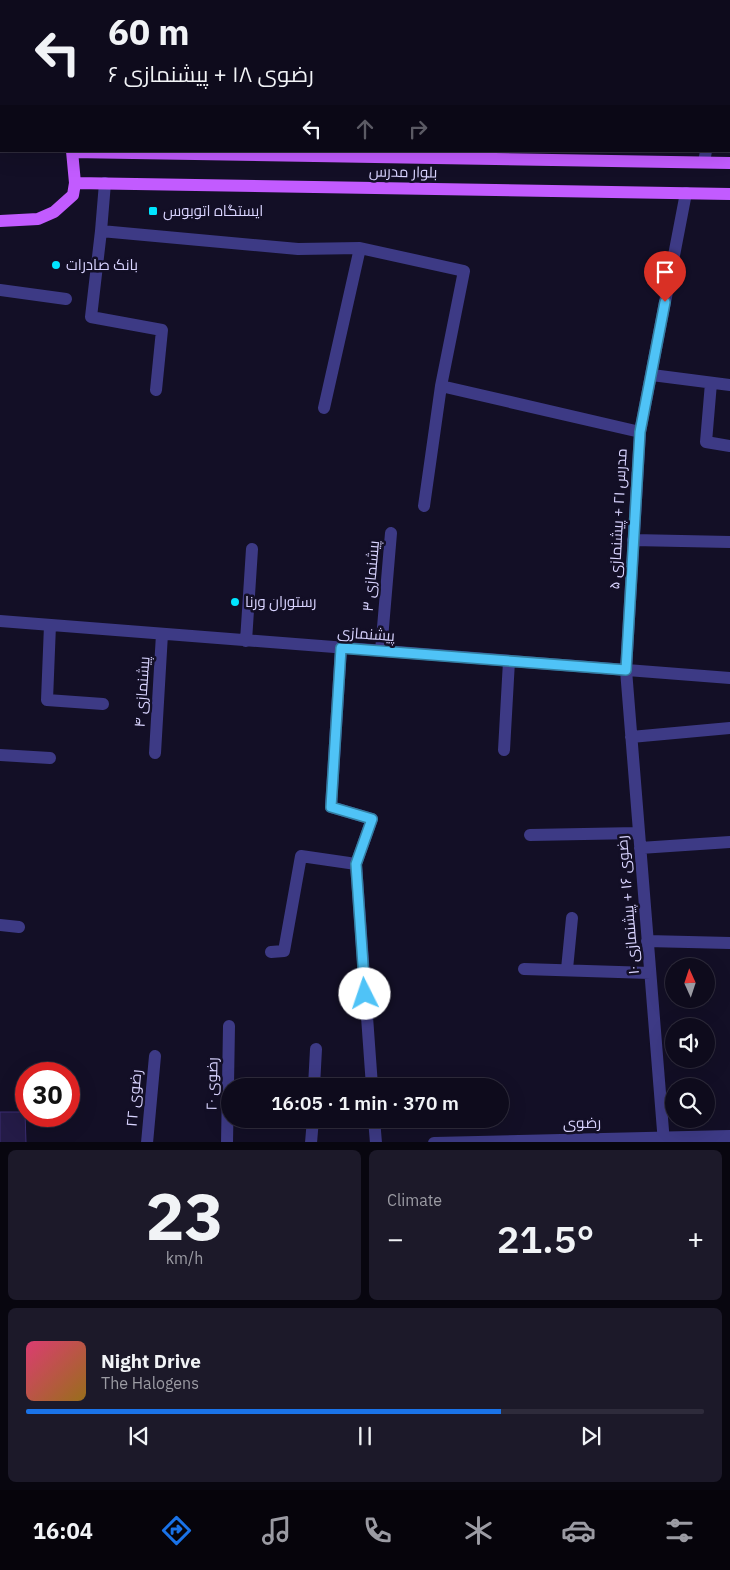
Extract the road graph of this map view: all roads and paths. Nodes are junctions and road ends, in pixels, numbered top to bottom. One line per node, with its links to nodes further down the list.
1 (72, 152): 2 (main road, بلوار مدرس); 6 (main road)
2 (142, 152): 3 (main road, بلوار مدرس)
3 (453, 155): 4 (main road, بلوار مدرس)
4 (705, 157): 5 (main road, بلوار مدرس)
5 (730, 163)
6 (75, 183): 7 (main road, بلوار مدرس); 10 (main road)
7 (105, 183): 8 (main road, بلوار مدرس); 11 (street)
8 (686, 193): 9 (main road, بلوار مدرس); 15 (street, مدرس ۲۱ + پیشنمازی ۵)
9 (730, 194)
10 (0, 221)
11 (101, 231): 12 (street); 19 (street)
12 (360, 248): 18 (street); 20 (street)
13 (0, 290): 14 (street)
14 (66, 300)
15 (652, 375): 16 (street); 21 (street, مدرس ۲۱ + پیشنمازی ۵)
16 (711, 382): 17 (street); 22 (street)
17 (730, 385)
18 (441, 386): 21 (street); 23 (street)
19 (156, 390)
20 (324, 408)
21 (640, 432): 25 (street, مدرس ۲۱ + پیشنمازی ۵)
22 (730, 446)
23 (424, 506)
24 (391, 533): 33 (street, پیشنمازی ۳)
25 (634, 540): 26 (street); 35 (street, مدرس ۲۱ + پیشنمازی ۵)
26 (730, 542)
27 (252, 549): 31 (street)
28 (0, 621): 29 (street, پیشنمازی)
29 (50, 625): 30 (street, پیشنمازی); 37 (street)
30 (162, 634): 31 (street, پیشنمازی); 41 (street, پیشنمازی ۴)
31 (246, 640): 32 (street, پیشنمازی)
32 (341, 648): 33 (street, پیشنمازی); 48 (street)
33 (381, 651): 34 (street, پیشنمازی)
34 (509, 661): 35 (street, پیشنمازی); 40 (street)
35 (626, 670): 36 (street, پیشنمازی); 39 (street, رضوی ۱۶ + پیشنمازی ۱۰)
36 (730, 678)
37 (103, 704)
38 (730, 728): 39 (street)
39 (631, 737): 44 (street, رضوی ۱۶ + پیشنمازی ۱۰)
40 (504, 750)
41 (154, 753)
42 (0, 755): 43 (street)
43 (50, 758)
44 (638, 833): 45 (street); 47 (street, رضوی ۱۶ + پیشنمازی ۱۰)
45 (530, 835)
46 (730, 842): 47 (street)
47 (640, 848): 52 (street, رضوی ۱۶ + پیشنمازی ۱۰)
48 (356, 864): 54 (street); 62 (street)
49 (572, 918): 56 (street)
50 (0, 925): 51 (street)
51 (19, 927)
52 (647, 940): 53 (street); 57 (street, رضوی ۱۶ + پیشنمازی ۱۰)
53 (730, 943)
54 (271, 952)
55 (524, 969): 56 (street)
56 (567, 969): 57 (street)
57 (650, 973): 66 (street, رضوی ۱۶ + پیشنمازی ۱۰)
58 (229, 1026): 69 (street, رضوی ۲۰)
59 (316, 1049): 61 (street)
60 (154, 1056): 68 (street, رضوی ۲۲)
61 (314, 1078)
62 (371, 1078)
63 (312, 1128): 70 (street)
64 (375, 1128): 71 (street)
65 (730, 1136): 66 (street, رضوی)
66 (664, 1140): 67 (street, رضوی)
67 (557, 1141): 73 (street, رضوی)
68 (147, 1142)
69 (227, 1142)
70 (311, 1142)
71 (376, 1142)
72 (434, 1142): 73 (street, رضوی)
73 (468, 1142)

